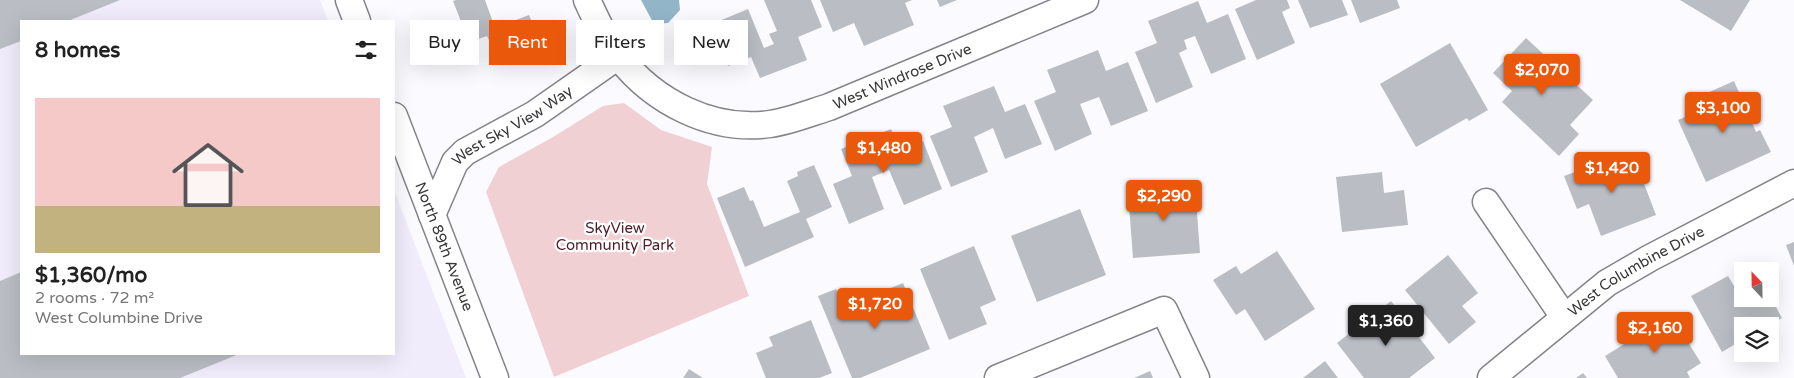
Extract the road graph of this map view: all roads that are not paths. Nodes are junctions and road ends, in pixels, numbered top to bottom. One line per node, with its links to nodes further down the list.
1 (349, 0): 4 (street)
2 (587, 0): 5 (street, West Windrose Drive)
3 (1085, 0): 7 (street, West Windrose Drive)
4 (357, 20)
5 (596, 20)
6 (605, 65): 11 (street, West Sky View Way)
7 (626, 65)
8 (395, 119): 11 (street, North 89th Avenue)
9 (1794, 183): 12 (street, West Columbine Drive)
10 (1486, 202): 12 (street)
11 (432, 215): 13 (street, North 89th Avenue)
12 (1564, 317): 16 (street, West Columbine Drive)
13 (495, 378)
14 (998, 378): 15 (street)
15 (1196, 378)
16 (1491, 378)

